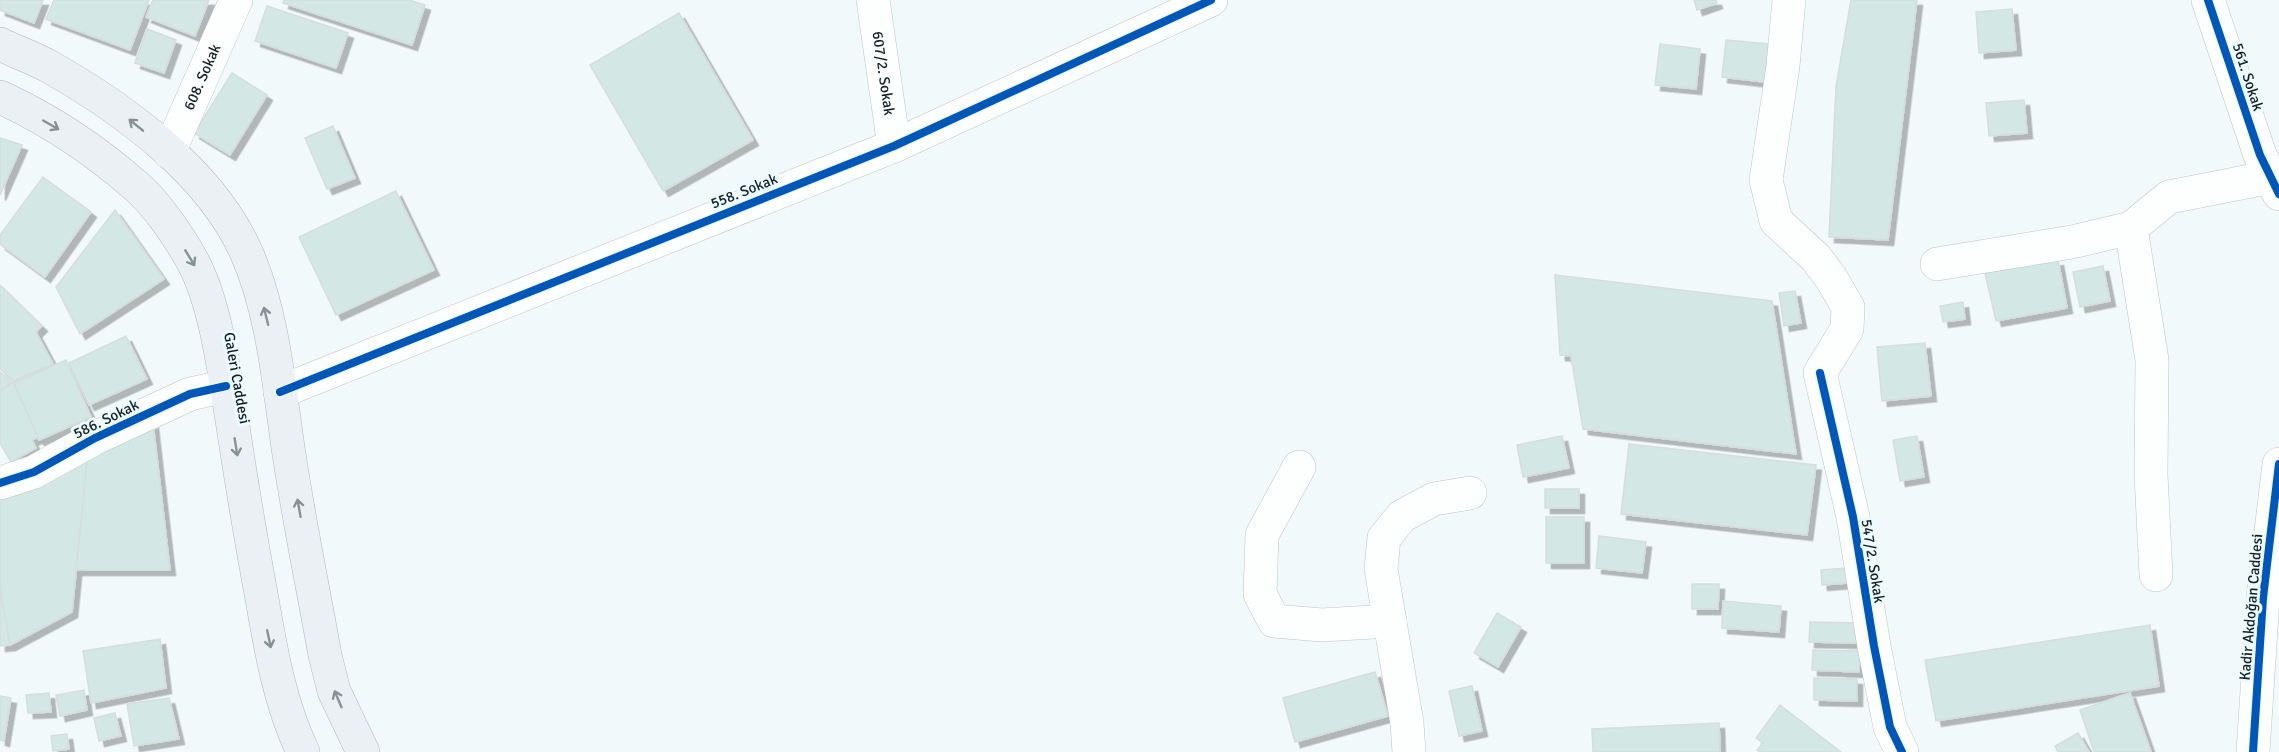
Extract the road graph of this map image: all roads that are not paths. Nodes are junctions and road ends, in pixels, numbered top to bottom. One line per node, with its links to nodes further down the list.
1 (236, 0): 9 (street, 608. Sokak)
2 (873, 0): 8 (street, 607/2. Sokak)
3 (1211, 0): 8 (street, 558. Sokak)
4 (1789, 0): 24 (street, 547/2. Sokak)
5 (2208, 0): 10 (street, 561. Sokak)
6 (0, 44): 9 (main road, one-way to 6)
7 (0, 97): 13 (main road, Galeri Caddesi, one-way to 13)
8 (894, 146): 14 (street, 558. Sokak)
9 (169, 152): 14 (main road, one-way to 9)
10 (2275, 185): 11 (street)
11 (2131, 228): 12 (street); 19 (street)
12 (1938, 264)
13 (226, 386): 17 (street, 586. Sokak); 21 (main road, Galeri Caddesi, one-way to 21)
14 (280, 392): 22 (main road, one-way to 14)
15 (2279, 464): 25 (street, Kadir Akdoğan Caddesi)
16 (1299, 467): 20 (street)
17 (0, 483)
18 (1470, 493): 20 (street)
19 (2156, 575)
20 (1390, 621): 23 (street)
21 (303, 752)
22 (363, 752)
23 (1408, 752)
24 (1902, 752)
25 (2253, 752)

